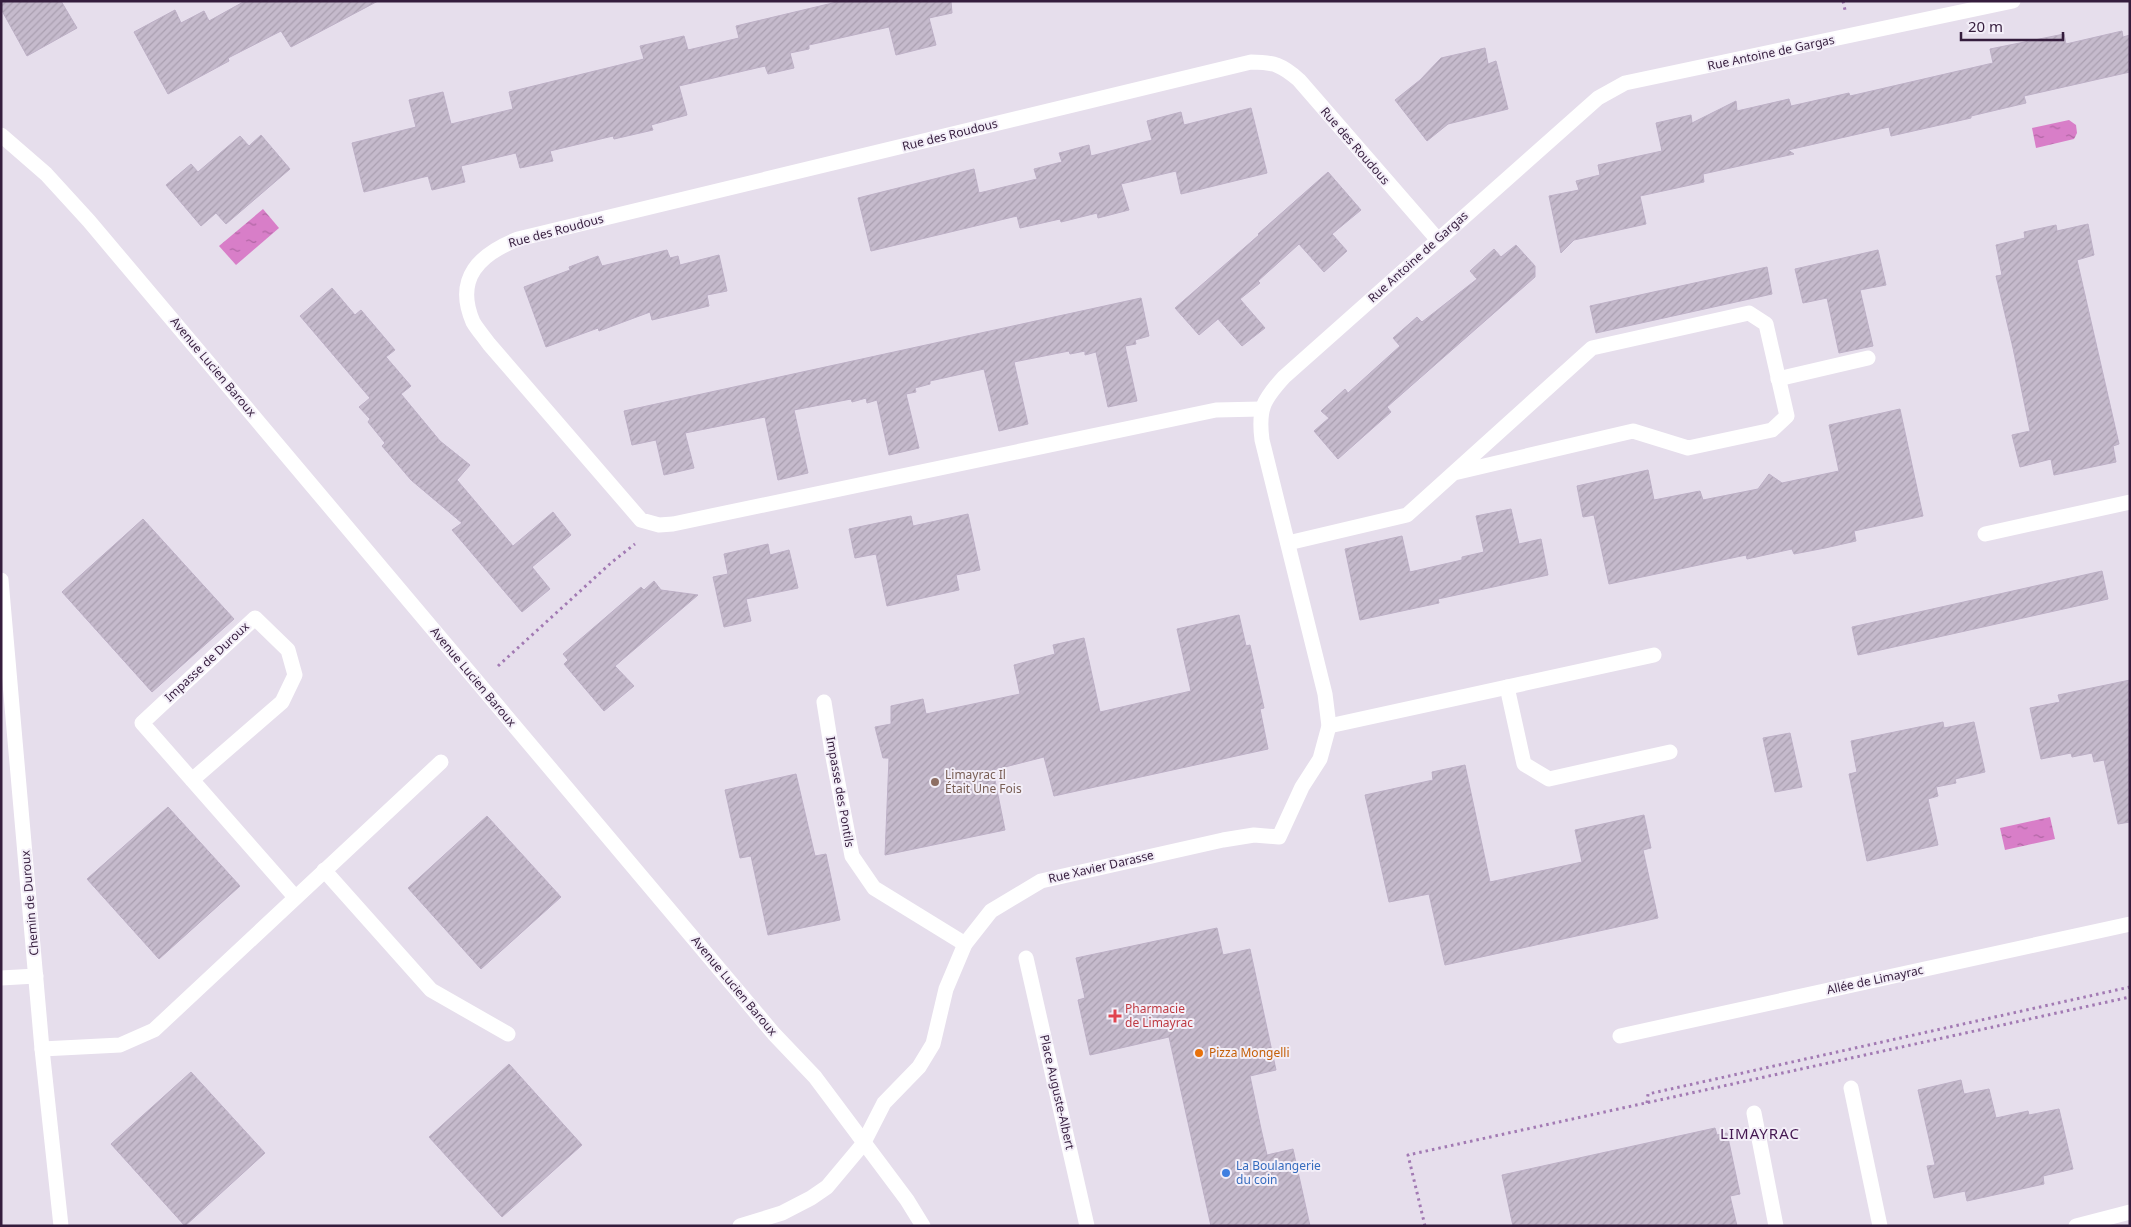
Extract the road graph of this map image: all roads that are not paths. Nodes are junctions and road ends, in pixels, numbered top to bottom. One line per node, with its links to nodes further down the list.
1 (2013, 1): 3 (street, Rue Antoine de Gargas)
2 (4, 142): 31 (street, Avenue Lucien Baroux)
3 (1438, 240): 6 (street, Rue Antoine de Gargas); 6 (street, Rue des Roudous)
4 (1868, 358): 5 (street)
5 (1778, 379): 7 (street); 7 (street)
6 (1261, 409): 10 (street)
7 (1454, 473): 10 (street)
8 (2130, 502): 9 (street)
9 (1985, 534)
10 (1288, 543): 15 (street)
11 (1, 580): 24 (street, Chemin de Duroux)
12 (1654, 655): 13 (street)
13 (1507, 687): 15 (street); 16 (street)
14 (824, 702): 22 (street, Impasse des Pontils)
15 (1329, 726): 22 (street, Rue Xavier Darasse)
16 (1670, 752)
17 (441, 762): 19 (street)
18 (192, 780): 18 (street, Impasse de Duroux); 20 (street, Impasse de Duroux)
19 (324, 870): 20 (street); 26 (street)
20 (295, 897): 28 (street)
21 (2130, 924): 27 (street, Allée de Limayrac)
22 (965, 944): 31 (street, Rue Xavier Darasse)
23 (1026, 958): 36 (street, Place Auguste-Albert)
24 (36, 976): 25 (street); 28 (street, Chemin de Duroux)
25 (1, 978)
26 (508, 1034)
27 (1620, 1036)
28 (42, 1049): 33 (street, Chemin de Duroux)
29 (1851, 1088): 38 (street)
30 (1754, 1113): 37 (street)
31 (863, 1144): 34 (street, Rue Xavier Darasse); 35 (street, Avenue Lucien Baroux)
32 (2130, 1212): 39 (street)
33 (61, 1226)
34 (740, 1226)
35 (923, 1226)
36 (1087, 1226)
37 (1776, 1226)
38 (1880, 1226)
39 (2076, 1226)

